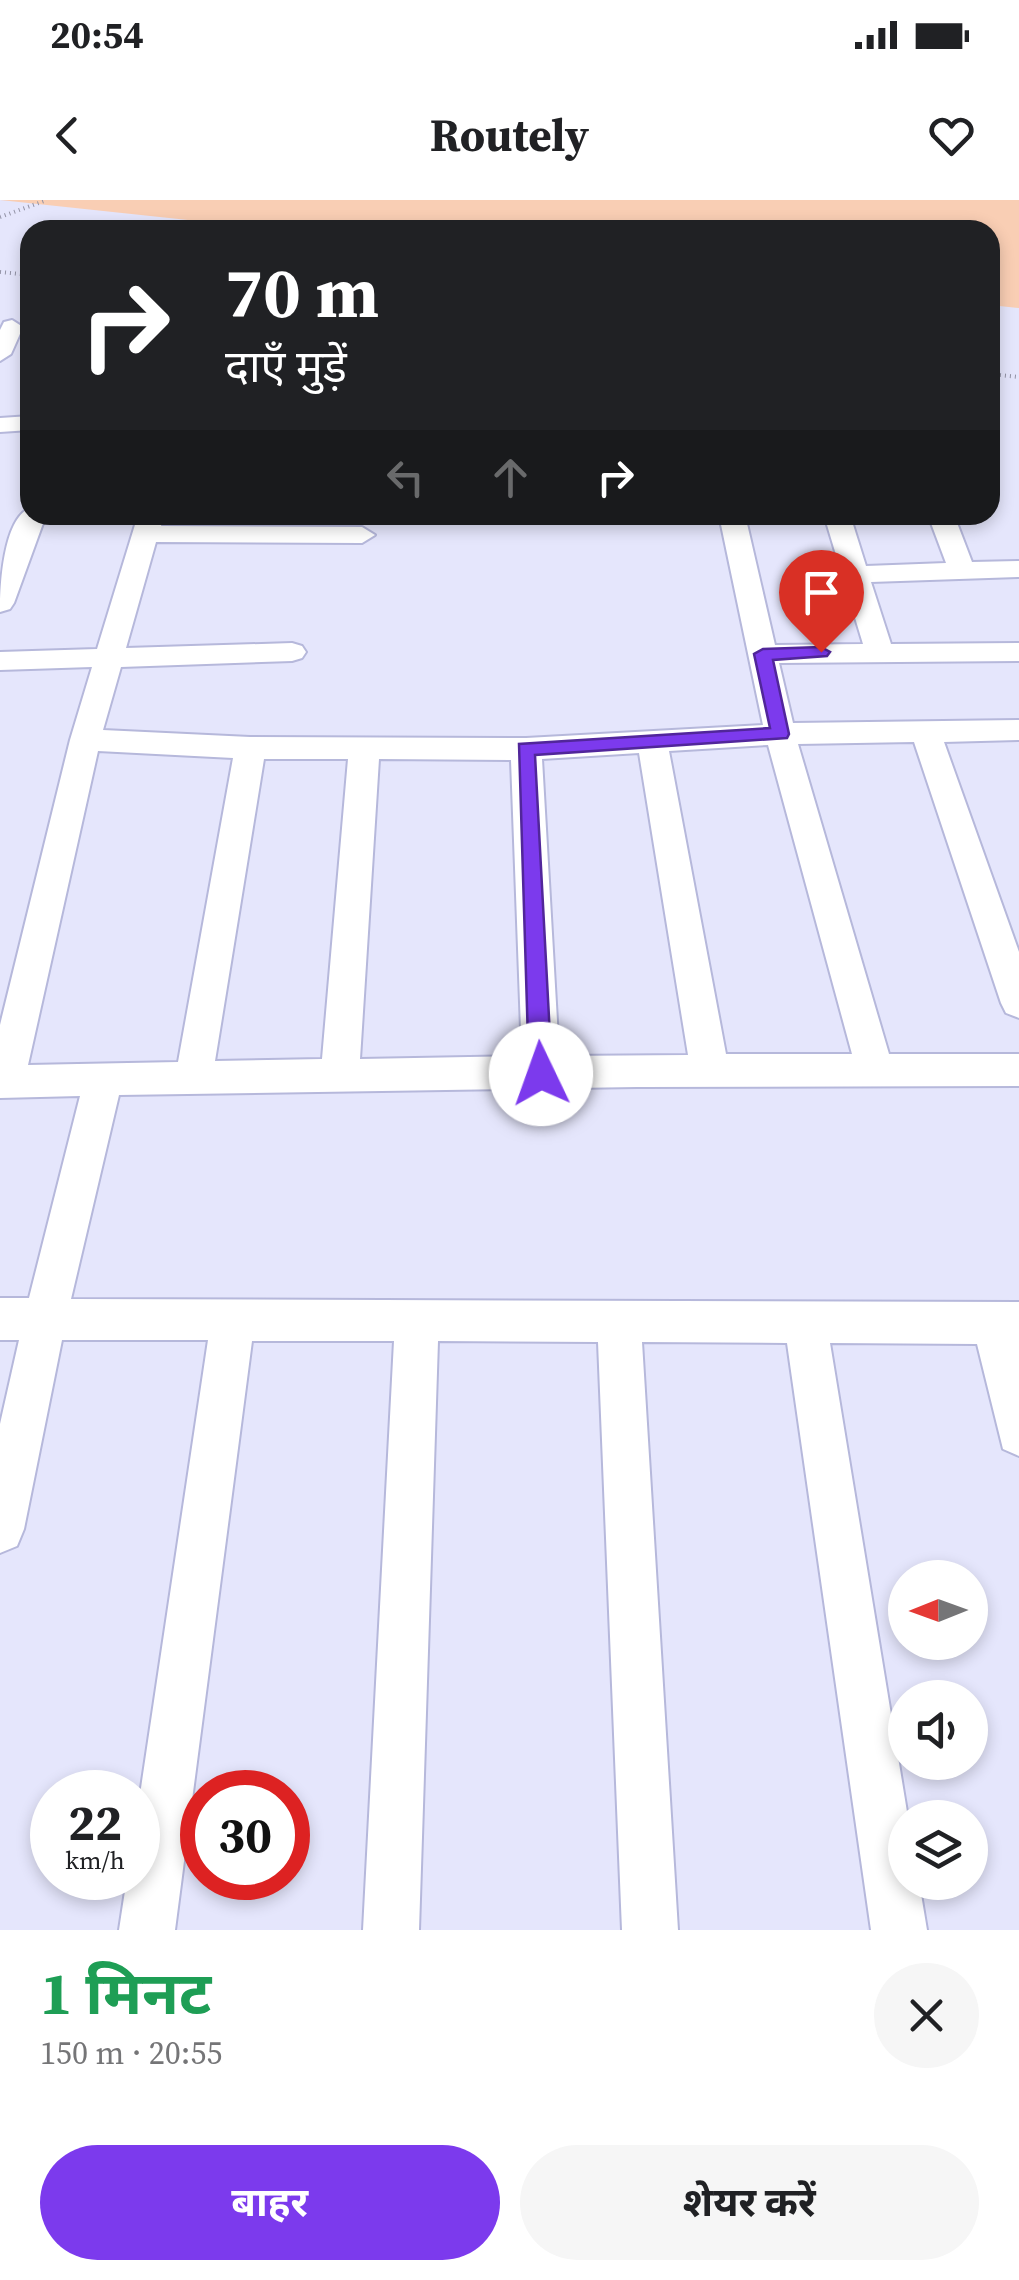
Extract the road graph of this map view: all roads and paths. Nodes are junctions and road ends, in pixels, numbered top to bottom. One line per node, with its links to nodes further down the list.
1 (46, 200): 2 (path)
2 (0, 217)
3 (12, 327): 4 (street)
4 (0, 354)
5 (29, 525): 15 (street)
6 (149, 525): 20 (street)
7 (167, 525): 11 (street)
8 (734, 525): 19 (street)
9 (840, 525): 14 (street)
10 (945, 525): 12 (street)
11 (362, 536)
12 (961, 568): 13 (street); 14 (street)
13 (1019, 569)
14 (857, 574): 16 (street)
15 (0, 603)
16 (879, 651): 18 (street); 19 (street)
17 (292, 652): 20 (street)
18 (1019, 652)
19 (763, 654): 24 (street)
20 (112, 655): 21 (street); 25 (street)
21 (0, 661)
22 (1019, 730): 23 (street)
23 (925, 731): 24 (street); 30 (street)
24 (780, 734): 26 (street); 31 (street)
25 (85, 740): 28 (street); 37 (street)
26 (652, 742): 29 (street); 33 (street)
27 (364, 747): 28 (street); 29 (street); 34 (street)
28 (250, 748): 36 (street)
29 (526, 749): 35 (street)
30 (1019, 1003)
31 (875, 1069): 32 (street); 33 (street)
32 (1019, 1070)
33 (710, 1071): 35 (street)
34 (340, 1073): 35 (street); 36 (street)
35 (541, 1074)
36 (193, 1080): 38 (street)
37 (2, 1082): 38 (street)
38 (103, 1082): 40 (street)
39 (0, 1319): 40 (street)
40 (45, 1319): 41 (street); 47 (street)
41 (233, 1320): 42 (street); 48 (street)
42 (417, 1320): 43 (street); 49 (street)
43 (619, 1320): 44 (street); 50 (street)
44 (805, 1321): 45 (street); 51 (street)
45 (1007, 1323): 46 (street)
46 (1019, 1433)
47 (0, 1529)
48 (147, 1930)
49 (391, 1930)
50 (650, 1930)
51 (899, 1930)

